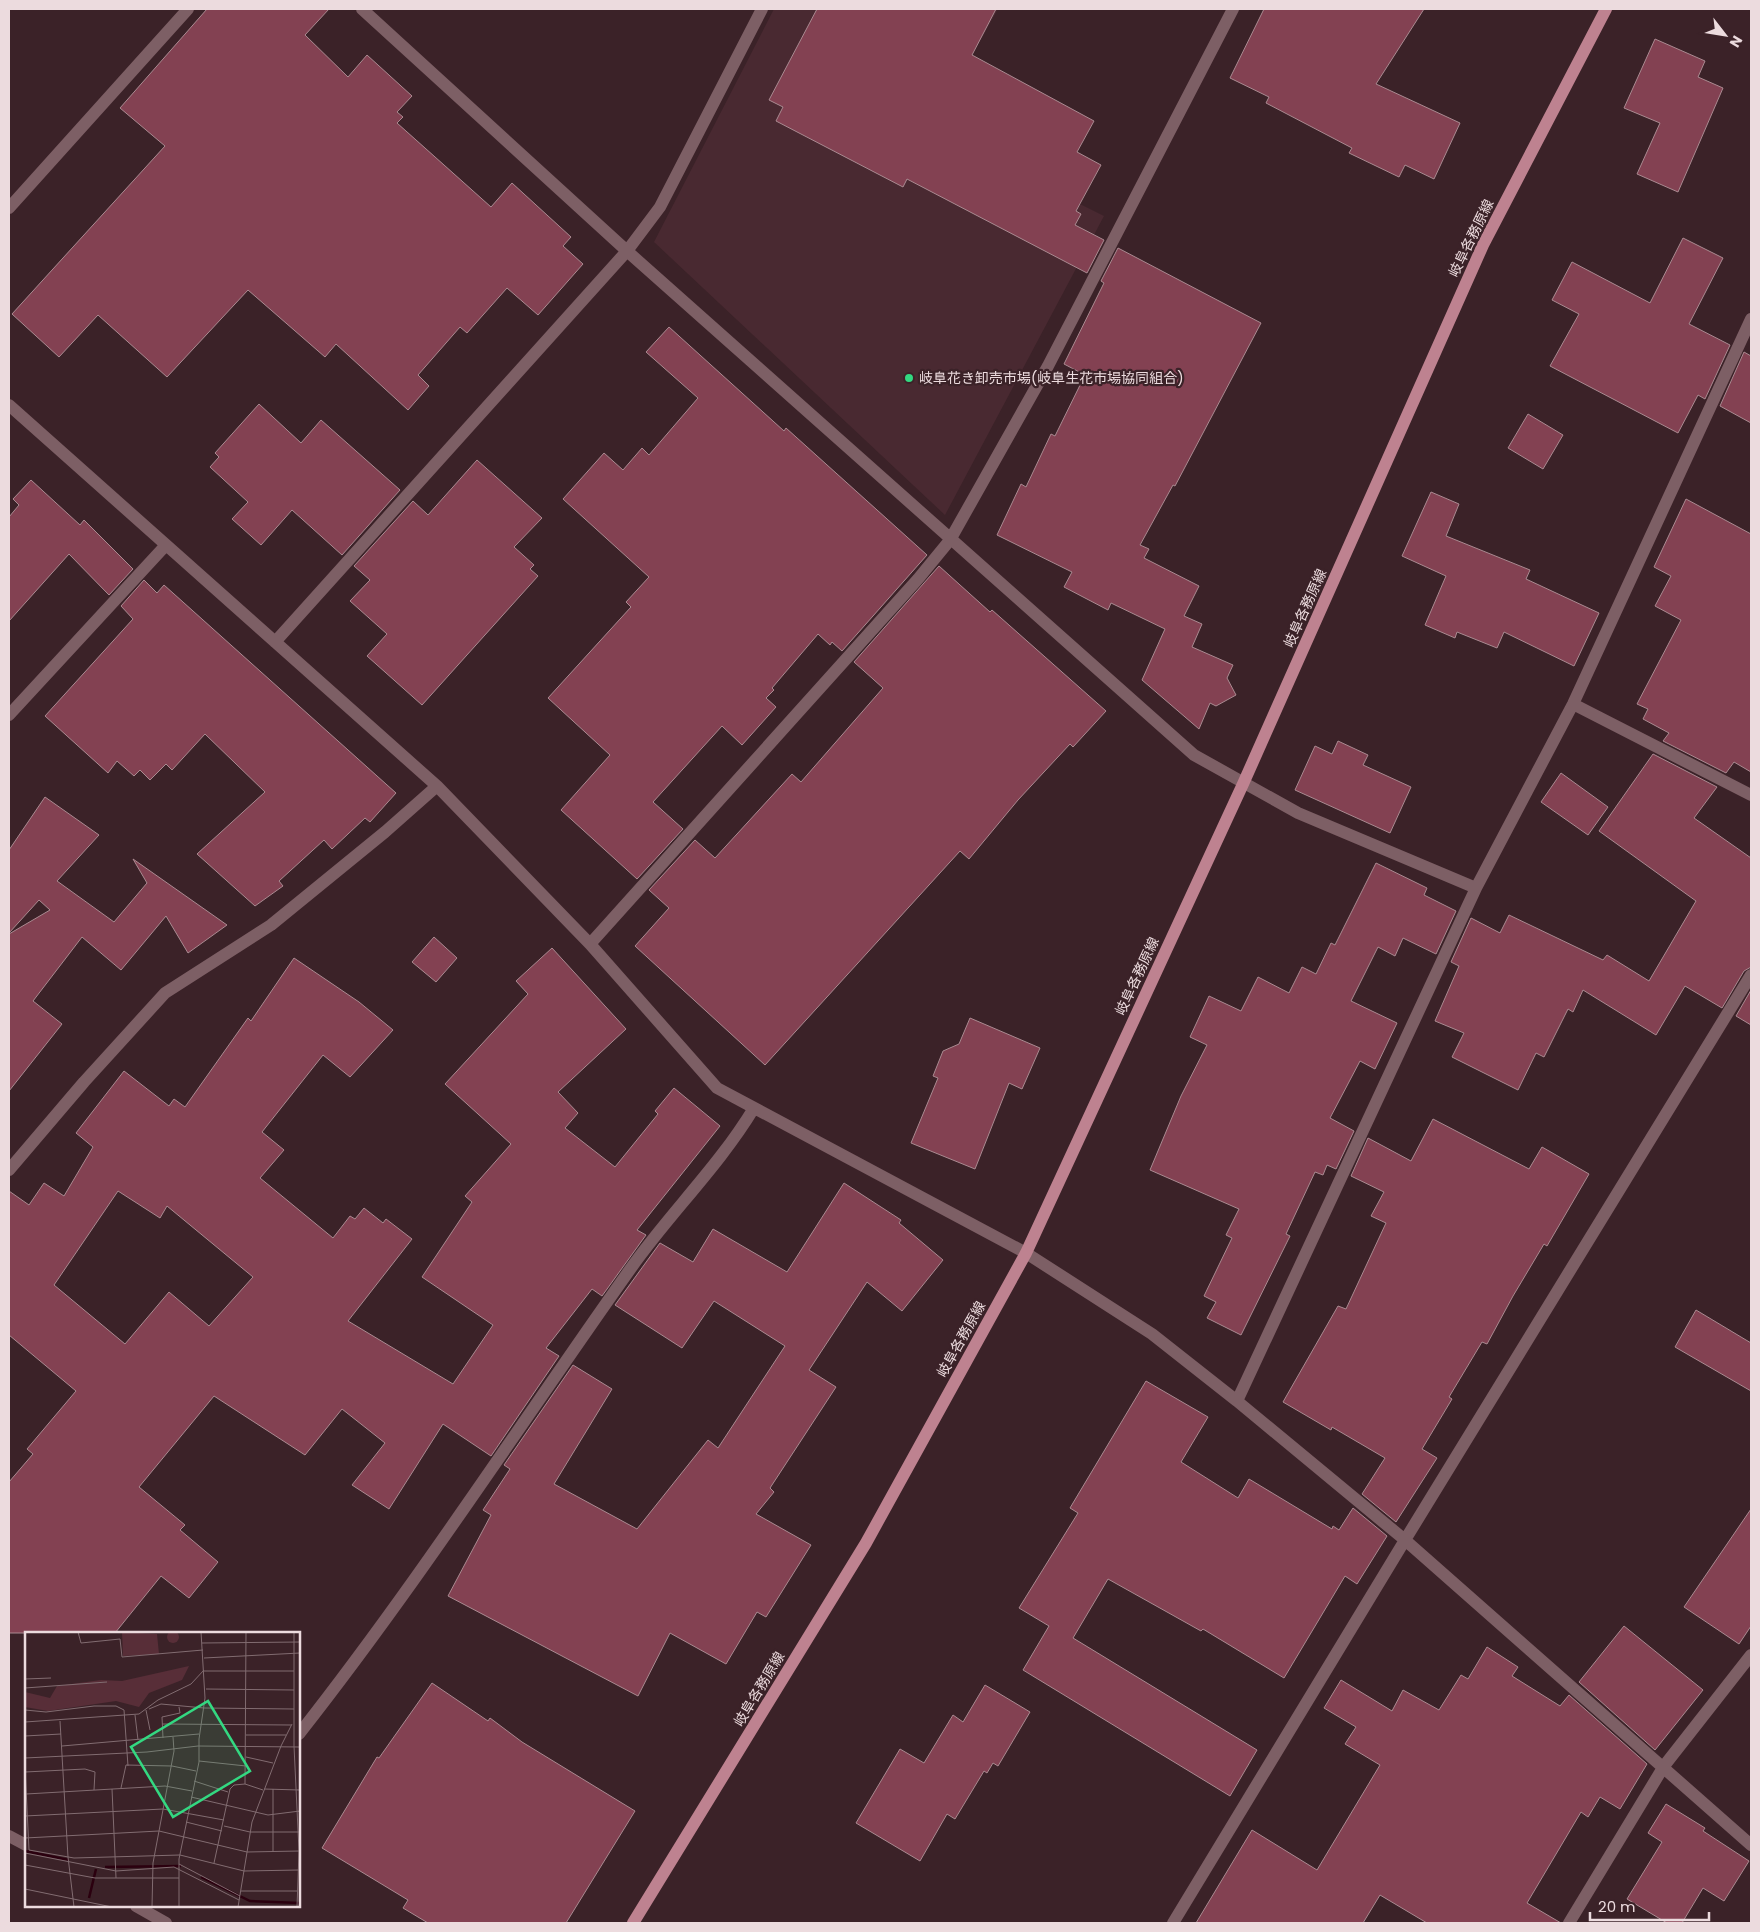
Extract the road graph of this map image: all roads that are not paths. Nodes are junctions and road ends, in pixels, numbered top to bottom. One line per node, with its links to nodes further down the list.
1 (188, 9): 6 (street)
2 (362, 9): 7 (street)
3 (762, 9): 7 (street)
4 (1233, 9): 10 (street)
5 (1606, 9): 15 (main road, 岐阜各務原線)
6 (9, 208)
7 (627, 251): 10 (street); 12 (street)
8 (1751, 319): 13 (street)
9 (9, 405): 11 (street)
10 (950, 540): 15 (street); 19 (street)
11 (166, 545): 12 (street); 14 (street)
12 (275, 642): 16 (street)
13 (1573, 704): 17 (street); 18 (street)
14 (9, 715)
15 (1242, 784): 18 (street); 23 (main road, 岐阜各務原線)
16 (436, 786): 19 (street); 22 (street)
17 (1751, 795)
18 (1476, 888): 24 (street)
19 (590, 944): 21 (street)
20 (1751, 975): 25 (street)
21 (754, 1108): 23 (street); 27 (street)
22 (9, 1170)
23 (1026, 1253): 24 (street); 34 (main road, 岐阜各務原線)
24 (1237, 1400): 25 (street)
25 (1405, 1540): 28 (street); 35 (street)
26 (1751, 1655): 28 (street)
27 (300, 1733)
28 (1664, 1766): 31 (street); 36 (street)
29 (9, 1836): 30 (street)
30 (25, 1844)
31 (1751, 1845)
32 (142, 1907): 33 (street)
33 (166, 1923)
34 (633, 1923)
35 (1173, 1923)
36 (1569, 1923)

